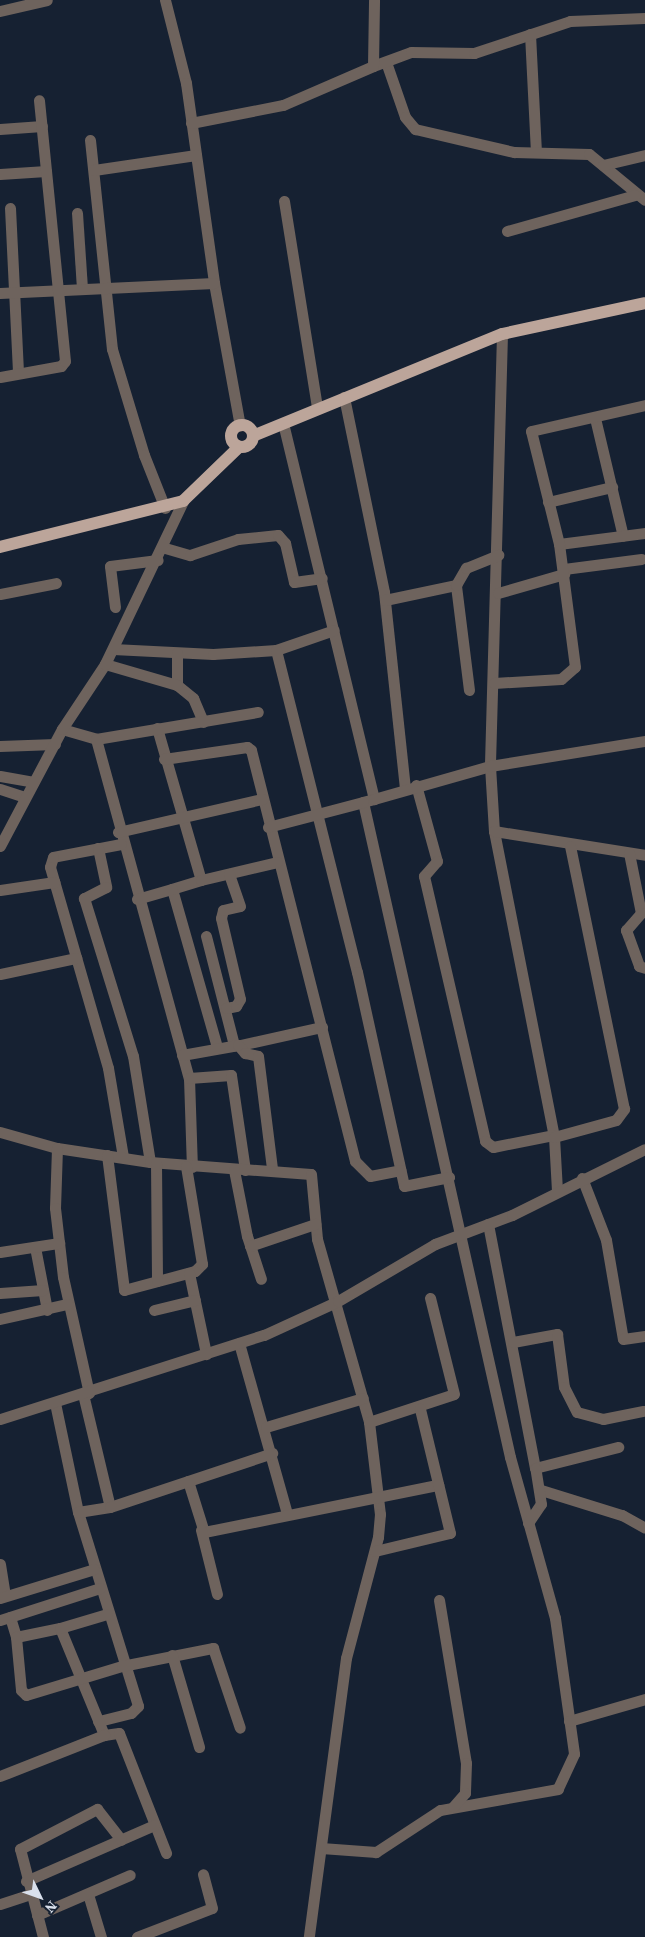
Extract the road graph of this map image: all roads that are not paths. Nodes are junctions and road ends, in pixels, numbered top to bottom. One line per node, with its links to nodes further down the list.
1 (47, 0): 4 (street)
2 (164, 0): 10 (street)
3 (374, 0): 8 (street)
4 (0, 11)
5 (645, 18): 6 (street)
6 (530, 34): 7 (street); 14 (street)
7 (386, 62): 8 (street); 14 (street)
8 (373, 66): 10 (street)
9 (39, 100): 11 (street)
10 (191, 122): 15 (street)
11 (42, 126): 12 (street); 19 (street)
12 (0, 129)
13 (90, 140): 18 (street)
14 (536, 152): 17 (street)
15 (196, 155): 18 (street); 26 (street)
16 (645, 155): 17 (street)
17 (604, 165): 21 (street)
18 (94, 170): 27 (street)
19 (46, 171): 20 (street); 29 (street)
20 (0, 174)
21 (640, 197): 25 (street)
22 (284, 201): 38 (street)
23 (10, 208): 31 (street)
24 (76, 213): 28 (street)
25 (507, 231)
26 (214, 283): 27 (street); 41 (street)
27 (106, 287): 28 (street); 47 (street)
28 (82, 288): 29 (street)
29 (59, 289): 31 (street); 34 (street)
30 (0, 293): 31 (street)
31 (14, 293): 34 (street)
32 (645, 303): 33 (main road)
33 (502, 334): 36 (main road); 53 (street)
34 (18, 373): 35 (street)
35 (0, 377)
36 (344, 397): 38 (main road); 62 (street)
37 (645, 405): 39 (street)
38 (316, 408): 40 (main road)
39 (595, 418): 44 (street); 46 (street)
40 (283, 423): 42 (main road); 57 (street)
41 (240, 426): 42 (main road); 43 (main road)
42 (253, 436): 43 (main road)
43 (240, 447): 45 (main road)
44 (612, 487): 46 (street); 49 (street)
45 (183, 501): 47 (main road); 52 (street)
46 (548, 502): 50 (street)
47 (165, 508): 51 (main road)
48 (645, 533): 49 (street)
49 (623, 536): 50 (street)
50 (559, 544): 56 (street)
51 (0, 547)
52 (165, 548): 55 (street); 57 (street)
53 (499, 555): 59 (street); 60 (street)
54 (641, 559): 56 (street)
55 (158, 560): 63 (street); 65 (street)
56 (564, 572): 60 (street); 69 (street)
57 (322, 578): 64 (street)
58 (56, 584): 61 (street)
59 (456, 585): 62 (street); 71 (street)
60 (498, 593): 69 (street)
61 (0, 594)
62 (385, 600): 84 (street)
63 (115, 607)
64 (334, 630): 66 (street); 88 (street)
65 (113, 649): 67 (street); 68 (street)
66 (276, 650): 67 (street); 89 (street)
67 (177, 653): 70 (street)
68 (105, 664): 70 (street); 75 (street)
69 (494, 683): 81 (street)
70 (177, 685): 73 (street)
71 (469, 690)
72 (258, 712): 73 (street)
73 (203, 722): 74 (street)
74 (157, 728): 76 (street); 80 (street)
75 (62, 729): 76 (street); 78 (street)
76 (96, 739): 93 (street)
77 (645, 741): 81 (street)
78 (55, 744): 79 (street); 83 (street)
79 (0, 746)
80 (164, 759): 87 (street); 90 (street)
81 (490, 766): 84 (street); 92 (street)
82 (0, 776): 83 (street)
83 (34, 782): 86 (street)
84 (410, 786): 88 (street); 117 (street)
85 (0, 789): 86 (street)
86 (25, 797): 94 (street)
87 (262, 799): 90 (street); 91 (street)
88 (368, 800): 89 (street); 127 (street)
89 (318, 814): 91 (street); 126 (street)
90 (182, 818): 93 (street); 101 (street)
91 (268, 827): 99 (street)
92 (494, 831): 95 (street); 117 (street)
93 (120, 838): 96 (street); 105 (street)
94 (0, 846)
95 (570, 846): 97 (street); 117 (street)
96 (98, 848): 102 (street); 122 (street)
97 (629, 853): 98 (street); 108 (street)
98 (645, 855)
99 (276, 862): 100 (street); 111 (street)
100 (229, 874): 101 (street); 110 (street)
101 (201, 880): 103 (street)
102 (54, 882): 104 (street); 107 (street)
103 (172, 889): 105 (street); 113 (street)
104 (0, 890)
105 (137, 899): 114 (street)
106 (206, 936): 110 (street)
107 (76, 958): 109 (street); 121 (street)
108 (645, 968)
109 (0, 974)
110 (226, 1008): 112 (street)
111 (322, 1027): 112 (street); 126 (street)
112 (237, 1045): 113 (street); 124 (street)
113 (217, 1047): 114 (street)
114 (182, 1055): 115 (street)
115 (189, 1078): 123 (street); 125 (street)
116 (0, 1132): 118 (street)
117 (554, 1136): 129 (street)
118 (57, 1148): 120 (street); 133 (street)
119 (645, 1150): 128 (street)
120 (107, 1155): 121 (street); 139 (street)
121 (123, 1157): 122 (street)
122 (153, 1162): 123 (street); 139 (street)
123 (189, 1167): 125 (street); 137 (street)
124 (272, 1168): 125 (street); 130 (street)
125 (240, 1170): 134 (street)
126 (400, 1170): 127 (street)
127 (449, 1177): 132 (street)
128 (582, 1178): 129 (street); 149 (street)
129 (557, 1191): 131 (street)
130 (315, 1224): 134 (street); 144 (street)
131 (488, 1224): 132 (street); 150 (street)
132 (462, 1234): 144 (street); 171 (street)
133 (59, 1243): 135 (street); 145 (street)
134 (250, 1246): 138 (street)
135 (35, 1247): 136 (street); 140 (street)
136 (0, 1252)
137 (189, 1272): 139 (street); 143 (street)
138 (261, 1279)
139 (157, 1281)
140 (43, 1290): 141 (street); 146 (street)
141 (0, 1293)
142 (430, 1298): 156 (street)
143 (195, 1300): 147 (street); 152 (street)
144 (338, 1301): 151 (street); 154 (street)
145 (67, 1304): 146 (street); 153 (street)
146 (48, 1310): 148 (street)
147 (154, 1310)
148 (0, 1319)
149 (645, 1336)
150 (513, 1342): 157 (street); 163 (street)
151 (240, 1343): 152 (street); 160 (street)
152 (206, 1354): 153 (street)
153 (86, 1393): 155 (street); 168 (street)
154 (363, 1398): 159 (street); 160 (street)
155 (55, 1403): 158 (street); 169 (street)
156 (420, 1409): 159 (street); 165 (street)
157 (643, 1411)
158 (0, 1419)
159 (370, 1422): 167 (street)
160 (266, 1428): 162 (street)
161 (618, 1447): 163 (street)
162 (272, 1453): 164 (street); 170 (street)
163 (535, 1468): 166 (street)
164 (188, 1481): 168 (street); 173 (street)
165 (438, 1485): 167 (street); 174 (street)
166 (541, 1490): 171 (street); 172 (street)
167 (379, 1494): 170 (street); 174 (street)
168 (110, 1507): 169 (street)
169 (78, 1512): 176 (street)
170 (287, 1514): 173 (street)
171 (528, 1523): 190 (street)
172 (645, 1528)
173 (201, 1530): 178 (street)
174 (375, 1551): 198 (street)
175 (0, 1564): 179 (street)
176 (94, 1569): 177 (street); 179 (street)
177 (100, 1588): 181 (street); 182 (street)
178 (217, 1594)
179 (2, 1597)
180 (439, 1600): 195 (street)
181 (108, 1614): 183 (street); 186 (street)
182 (5, 1618): 184 (street)
183 (60, 1628): 184 (street); 187 (street)
184 (16, 1637): 187 (street)
185 (172, 1655): 186 (street); 191 (street); 193 (street)
186 (122, 1666): 187 (street); 189 (street)
187 (82, 1681): 189 (street)
188 (645, 1699): 190 (street)
189 (98, 1721): 192 (street)
190 (569, 1721): 195 (street)
191 (240, 1728)
192 (104, 1736): 194 (street); 196 (street)
193 (199, 1747)
194 (0, 1776)
195 (453, 1807): 198 (street)
196 (154, 1825): 197 (street); 199 (street)
197 (121, 1840): 202 (street); 202 (street)
198 (321, 1848): 210 (street)
199 (166, 1853)
200 (203, 1874): 209 (street)
201 (130, 1875): 204 (street)
202 (26, 1881): 203 (street)
203 (30, 1894): 205 (street); 206 (street)
204 (88, 1894): 206 (street); 208 (street)
205 (0, 1904)
206 (37, 1915): 207 (street)
207 (43, 1937)
208 (101, 1937)
209 (137, 1937)
210 (308, 1937)

